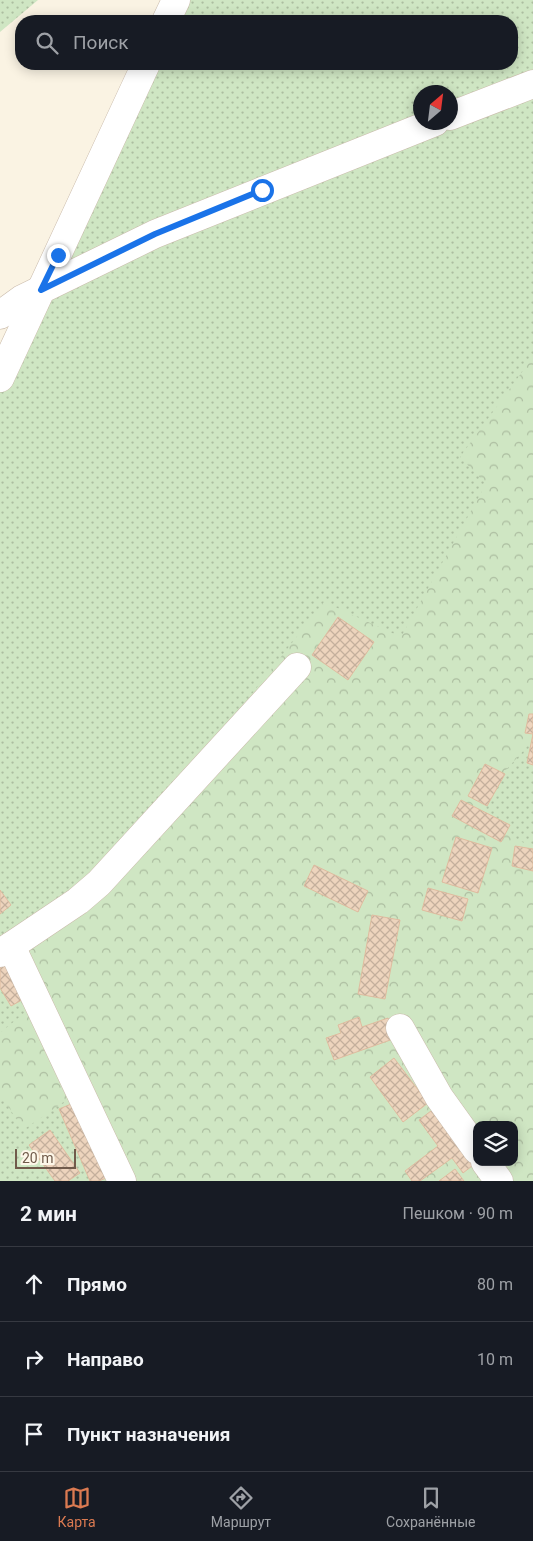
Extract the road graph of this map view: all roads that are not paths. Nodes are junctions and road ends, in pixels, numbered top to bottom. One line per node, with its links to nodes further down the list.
1 (176, 0): 2 (street)
2 (169, 15)
3 (143, 70): 7 (street)
4 (533, 84): 5 (street)
5 (458, 113)
6 (415, 130): 7 (street)
7 (41, 290): 8 (street); 9 (street)
8 (0, 315)
9 (0, 378)
10 (296, 667): 11 (street)
11 (6, 949): 15 (street)
12 (400, 1028): 13 (street)
13 (473, 1144)
14 (488, 1166): 16 (street)
15 (122, 1181)
16 (499, 1181)

